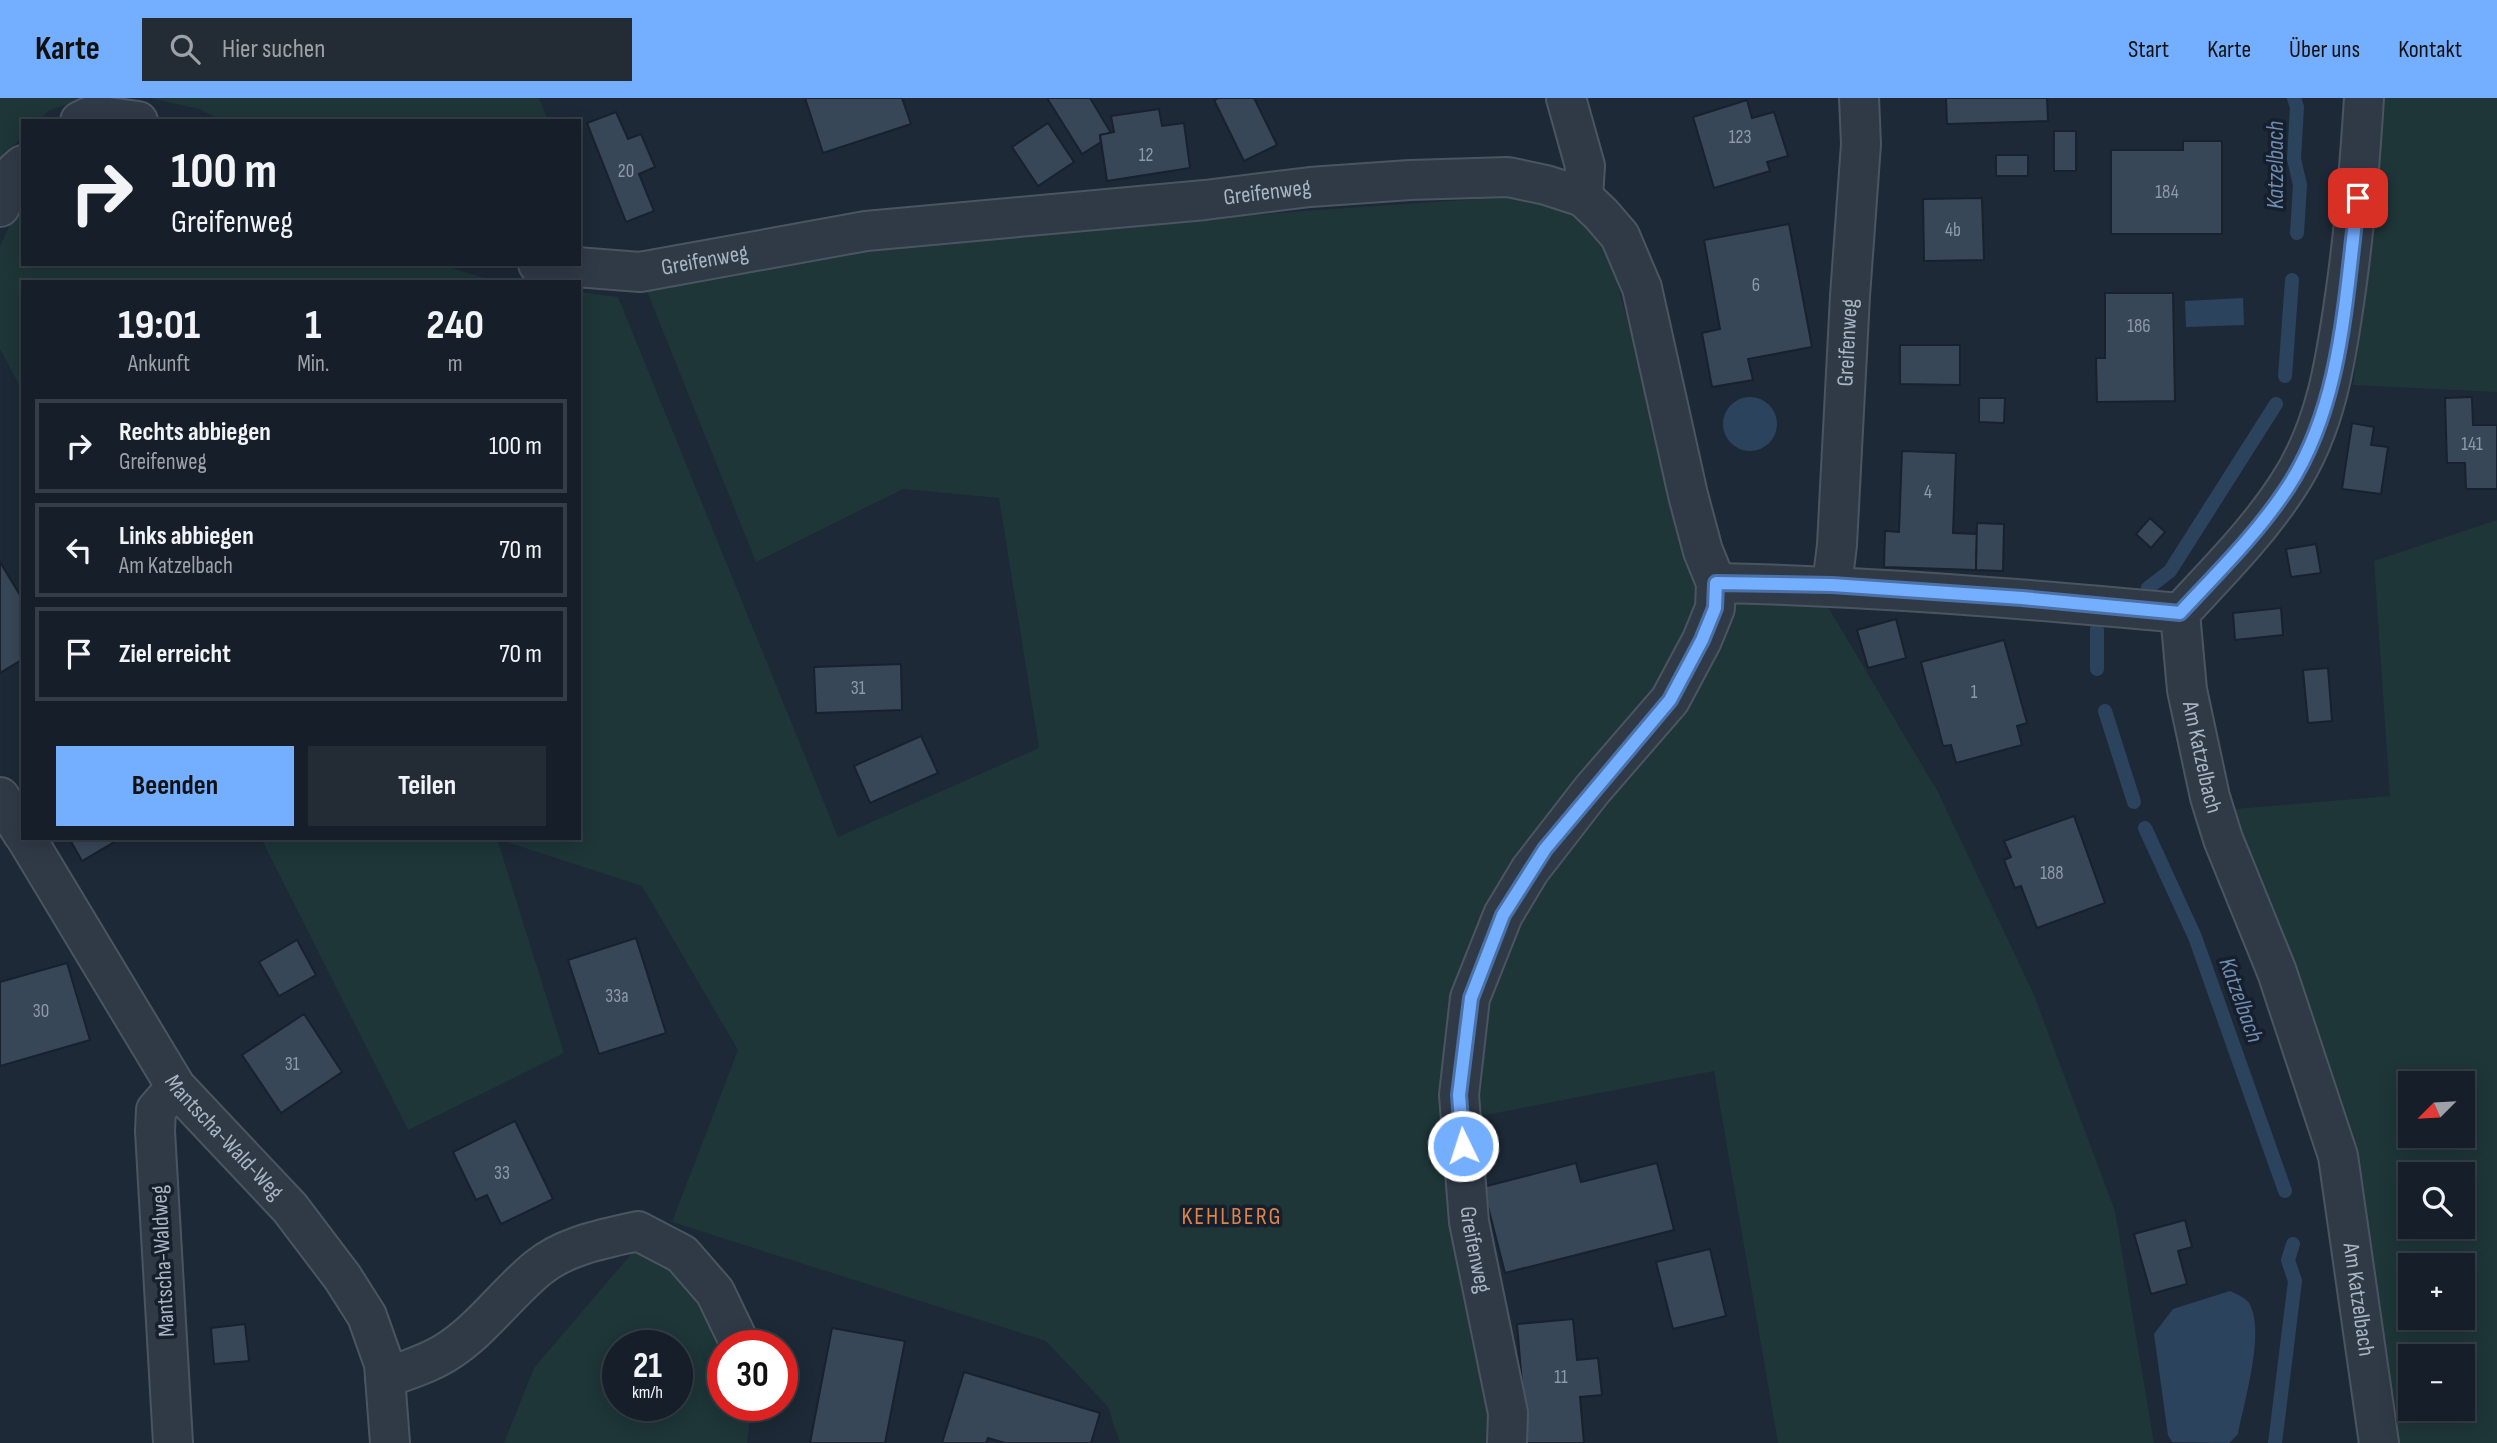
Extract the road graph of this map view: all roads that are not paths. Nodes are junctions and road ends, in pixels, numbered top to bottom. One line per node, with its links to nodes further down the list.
1 (1566, 98): 7 (street)
2 (1859, 98): 11 (street, Greifenweg)
3 (2364, 98): 12 (street)
4 (84, 119): 5 (street)
5 (123, 119)
6 (21, 166): 8 (street)
7 (1583, 197): 9 (street, Greifenweg); 10 (street, Greifenweg)
8 (0, 207)
9 (564, 266)
10 (1716, 583): 11 (street); 21 (street, Greifenweg)
11 (1832, 585): 12 (street)
12 (2180, 613): 22 (street, Am Katzelbach)
13 (0, 797): 14 (street)
14 (21, 831)
15 (27, 840): 16 (street, Mantscha-Wald-Weg)
16 (176, 1087): 18 (street, Mantscha-Wald-Weg); 19 (street, Mantscha-Waldweg)
17 (733, 1330): 18 (street)
18 (385, 1378): 20 (street, Mantscha-Wald-Weg)
19 (173, 1443)
20 (390, 1443)
21 (1507, 1443)
22 (2379, 1443)

